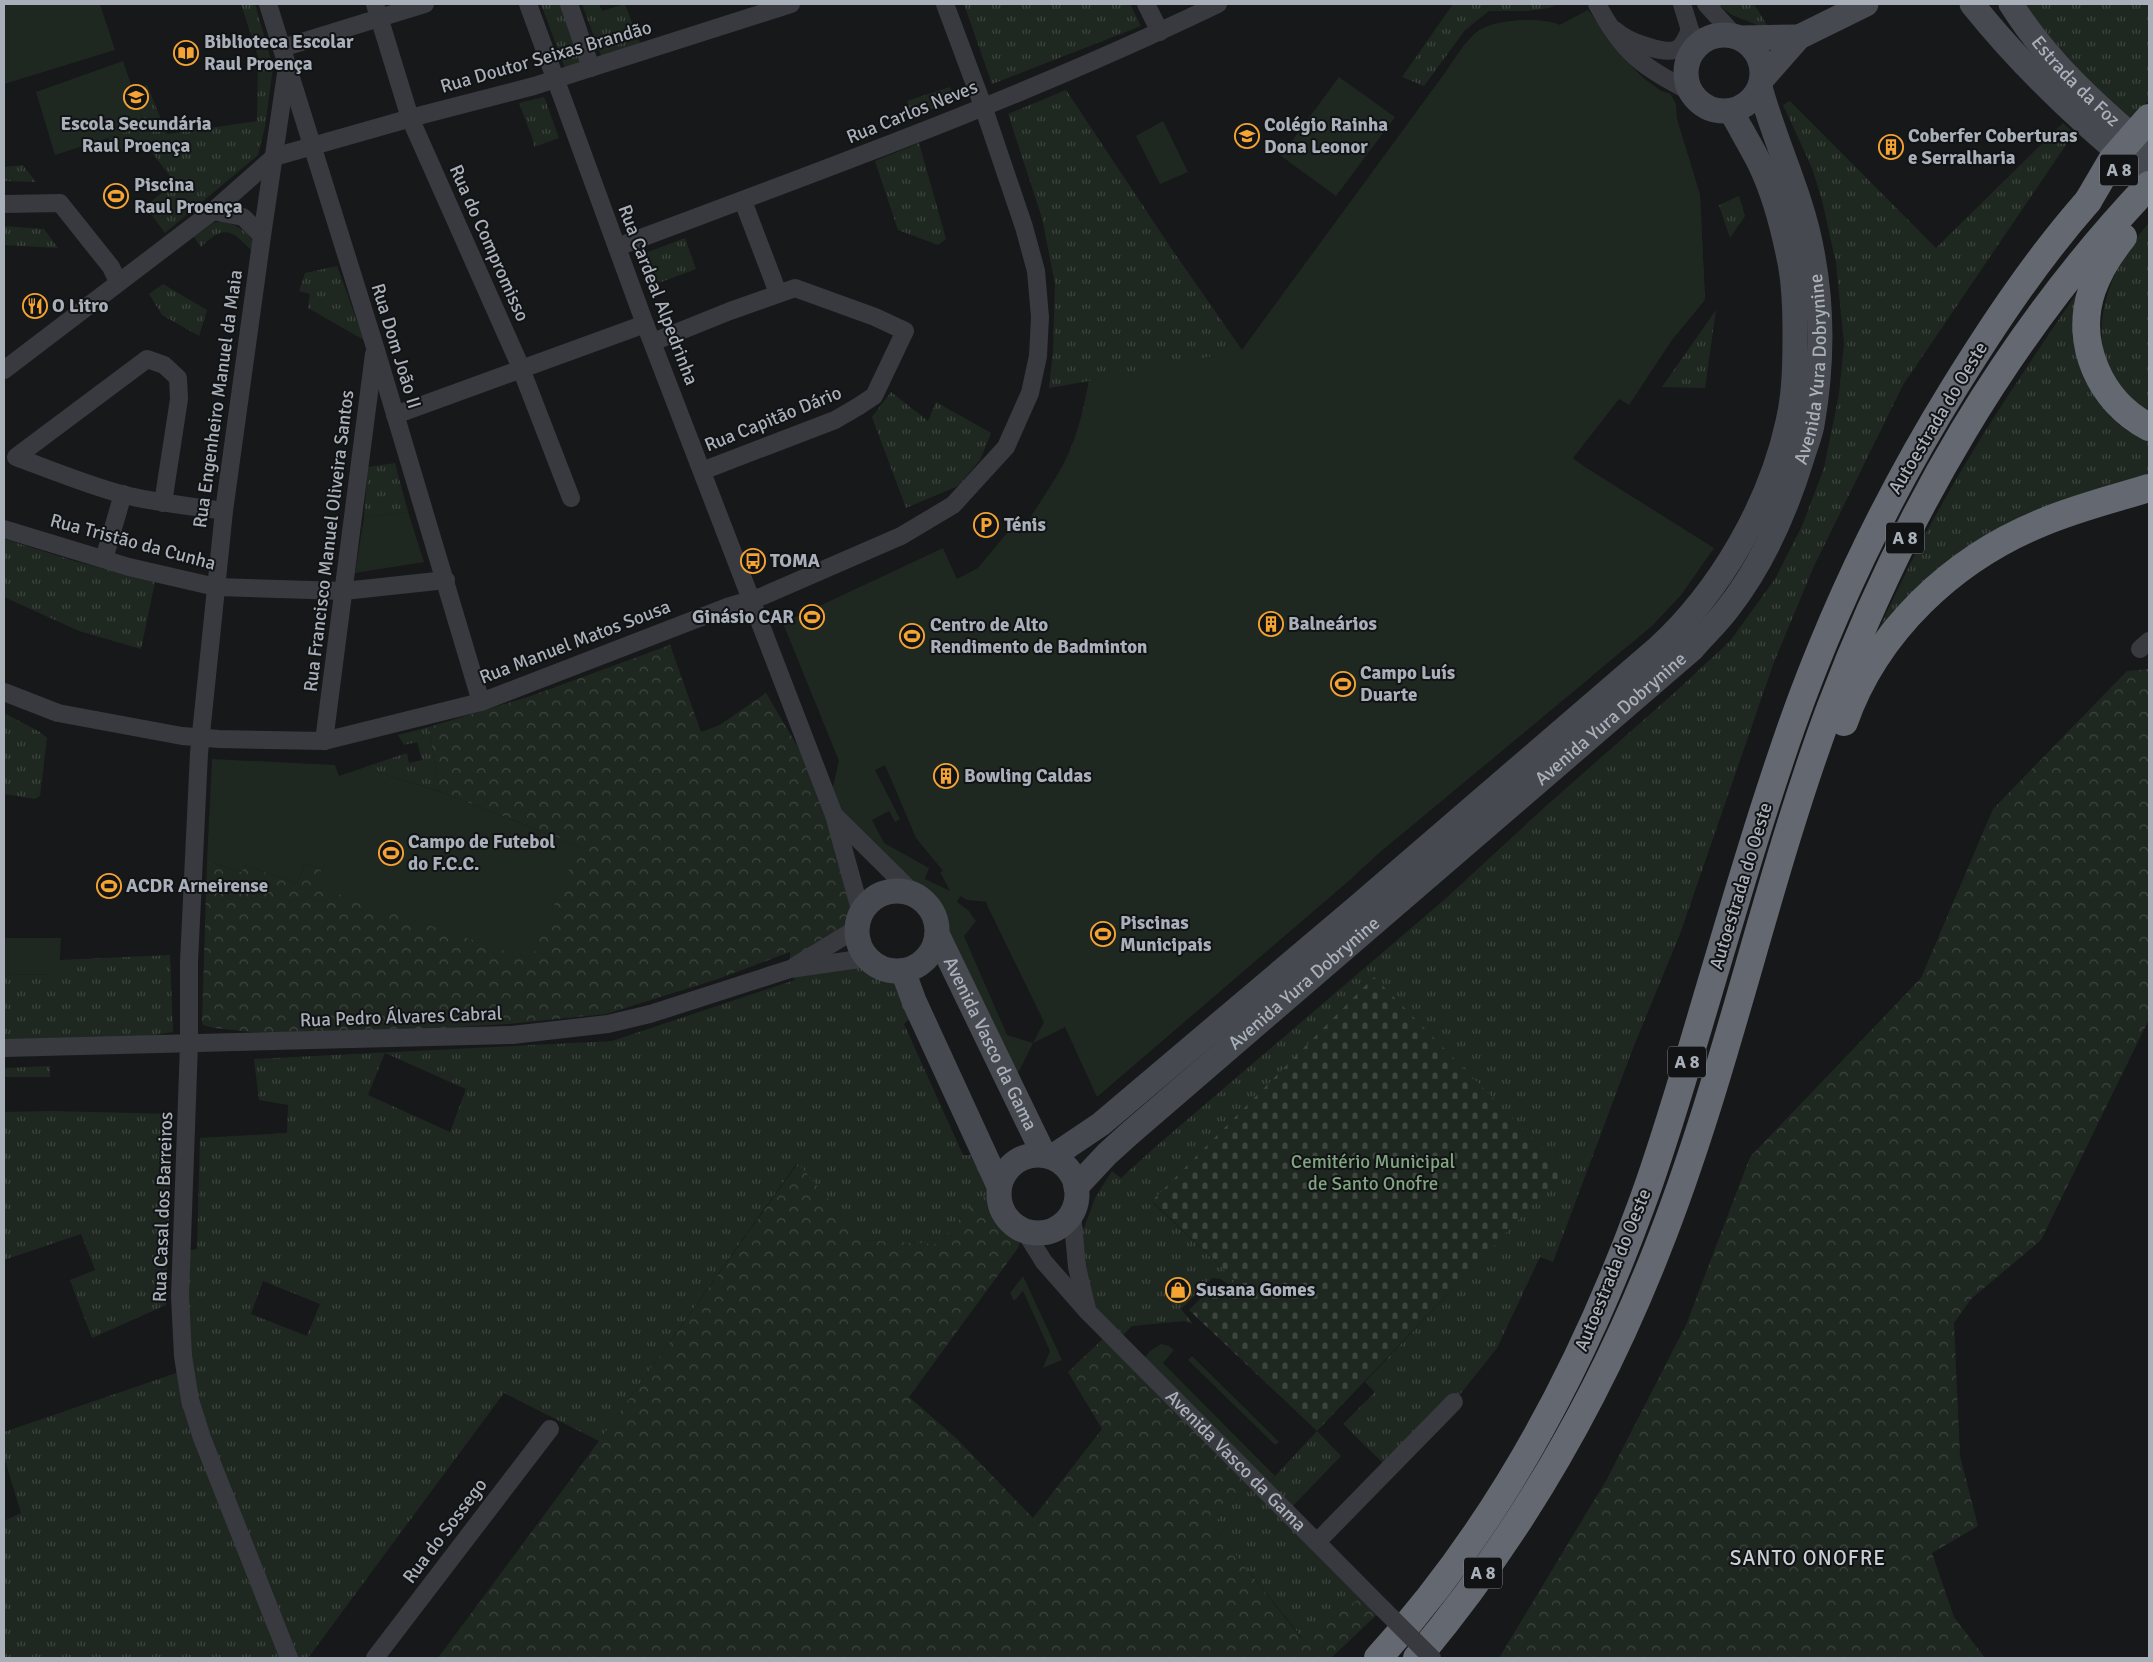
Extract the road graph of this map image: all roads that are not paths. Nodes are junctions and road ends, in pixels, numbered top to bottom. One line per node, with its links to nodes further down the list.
1 (268, 4): 21 (street, Rua Dom João II)
2 (424, 4): 15 (street)
3 (528, 4): 24 (street, Rua Cardeal Alpedrinha)
4 (569, 4): 23 (street)
5 (791, 4): 23 (street, Rua Doutor Seixas Brandão)
6 (945, 4): 27 (street, Rua Manuel Matos Sousa)
7 (1146, 4): 17 (street)
8 (1218, 4): 17 (street, Rua Carlos Neves)
9 (1597, 4): 16 (street)
10 (1682, 4): 18 (street)
11 (1706, 4): 19 (street)
12 (1866, 4): 20 (main road)
13 (1972, 4): 35 (main road, Estrada da Foz)
14 (2011, 4): 33 (main road, Estrada da Foz)
15 (377, 11): 21 (street); 29 (street, Rua do Compromisso)
16 (1607, 23): 18 (street); 26 (street)
17 (1160, 32): 27 (street, Rua Carlos Neves)
18 (1694, 37): 19 (main road); 26 (main road)
19 (1739, 37): 20 (main road); 25 (main road)
20 (1799, 37): 25 (main road)
21 (282, 48): 22 (street, Rua Dom João II)
22 (287, 68): 32 (street, Rua Dom João II); 34 (street, Rua Engenheiro Manuel da Maia)
23 (591, 68): 24 (street, Rua Doutor Seixas Brandão)
24 (556, 80): 29 (street, Rua Doutor Seixas Brandão); 42 (street, Rua Cardeal Alpedrinha)
25 (1761, 83): 28 (main road); 80 (main road, Avenida Yura Dobrynine)
26 (1691, 92): 28 (main road)
27 (983, 106): 37 (street, Rua Carlos Neves); 63 (street, Rua Manuel Matos Sousa)
28 (1731, 111): 78 (main road, Avenida Yura Dobrynine)
29 (410, 118): 32 (street, Rua Doutor Seixas Brandão); 49 (street, Rua do Compromisso)
30 (2149, 118): 38 (highway, bridge)
31 (2149, 138): 38 (highway, Autoestrada do Oeste / A 8, bridge)
32 (312, 147): 34 (street, Rua Doutor Seixas Brandão); 47 (street, Rua Dom João II)
33 (2149, 151)
34 (274, 157): 40 (street); 41 (street, Rua Engenheiro Manuel da Maia)
35 (2149, 178)
36 (2144, 197): 51 (highway); 71 (highway, Autoestrada do Oeste / A 8)
37 (743, 201): 42 (street, Rua Carlos Neves); 44 (street)
38 (2088, 201): 89 (highway, Autoestrada do Oeste / A 8)
39 (4, 204): 43 (street)
40 (213, 211): 41 (street); 43 (street)
41 (262, 236): 57 (street, Rua Engenheiro Manuel da Maia)
42 (617, 247): 45 (street, Rua Cardeal Alpedrinha)
43 (118, 282): 48 (street)
44 (778, 293): 46 (street); 52 (street, Rua Capitão Dário)
45 (645, 324): 46 (street, Rua Cardeal Alpedrinha); 49 (street)
46 (653, 342): 52 (street, Rua Cardeal Alpedrinha)
47 (375, 346): 50 (street, Rua Dom João II); 62 (street, Rua Francisco Manuel Oliveira Santos)
48 (4, 370)
49 (522, 370): 50 (street); 55 (street, Rua do Compromisso)
50 (394, 415): 60 (street, Rua Dom João II)
51 (2149, 427)
52 (702, 471): 63 (street, Rua Cardeal Alpedrinha)
53 (2149, 488): 71 (highway)
54 (123, 494): 56 (street); 56 (street); 59 (street)
55 (571, 498)
56 (163, 503): 57 (street)
57 (224, 511): 61 (street, Rua Engenheiro Manuel da Maia)
58 (4, 528): 59 (street, Rua Tristão da Cunha)
59 (104, 559): 61 (street, Rua Tristão da Cunha)
60 (446, 580): 62 (street, Rua Tristão da Cunha); 65 (street, Rua Dom João II)
61 (216, 586): 62 (street, Rua Tristão da Cunha); 66 (street, Rua Engenheiro Manuel da Maia)
62 (344, 591): 67 (street, Rua Francisco Manuel Oliveira Santos)
63 (751, 600): 65 (street, Rua Manuel Matos Sousa); 68 (street)
64 (4, 692): 66 (street, Rua Manuel Matos Sousa)
65 (481, 702): 67 (street, Rua Manuel Matos Sousa)
66 (202, 738): 67 (street, Rua Manuel Matos Sousa); 76 (street, Rua Casal dos Barreiros)
67 (324, 741)
68 (834, 815): 69 (street); 70 (street)
69 (916, 896): 70 (main road); 72 (main road)
70 (859, 921): 73 (main road); 74 (street)
71 (1762, 921): 90 (highway, Autoestrada do Oeste / A 8)
72 (937, 934): 75 (main road); 78 (main road, Avenida Vasco da Gama)
73 (866, 958): 74 (street); 75 (main road)
74 (790, 969): 76 (street, Rua Pedro Álvares Cabral)
75 (904, 971): 79 (main road)
76 (189, 1044): 77 (street, Rua Pedro Álvares Cabral); 87 (street, Rua Casal dos Barreiros)
77 (4, 1048)
78 (1048, 1156): 79 (main road); 80 (main road)
79 (999, 1186): 82 (main road)
80 (1076, 1188): 81 (main road)
81 (1072, 1213): 82 (main road); 83 (street)
82 (1024, 1230): 83 (street, Avenida Vasco da Gama)
83 (1088, 1312): 86 (street, Avenida Vasco da Gama)
84 (1454, 1402): 86 (street)
85 (550, 1429): 88 (street, Rua do Sossego)
86 (1316, 1542): 91 (street, Avenida Vasco da Gama, bridge)
87 (288, 1658)
88 (375, 1658)
89 (1378, 1658)
90 (1417, 1658)
91 (1432, 1658)

